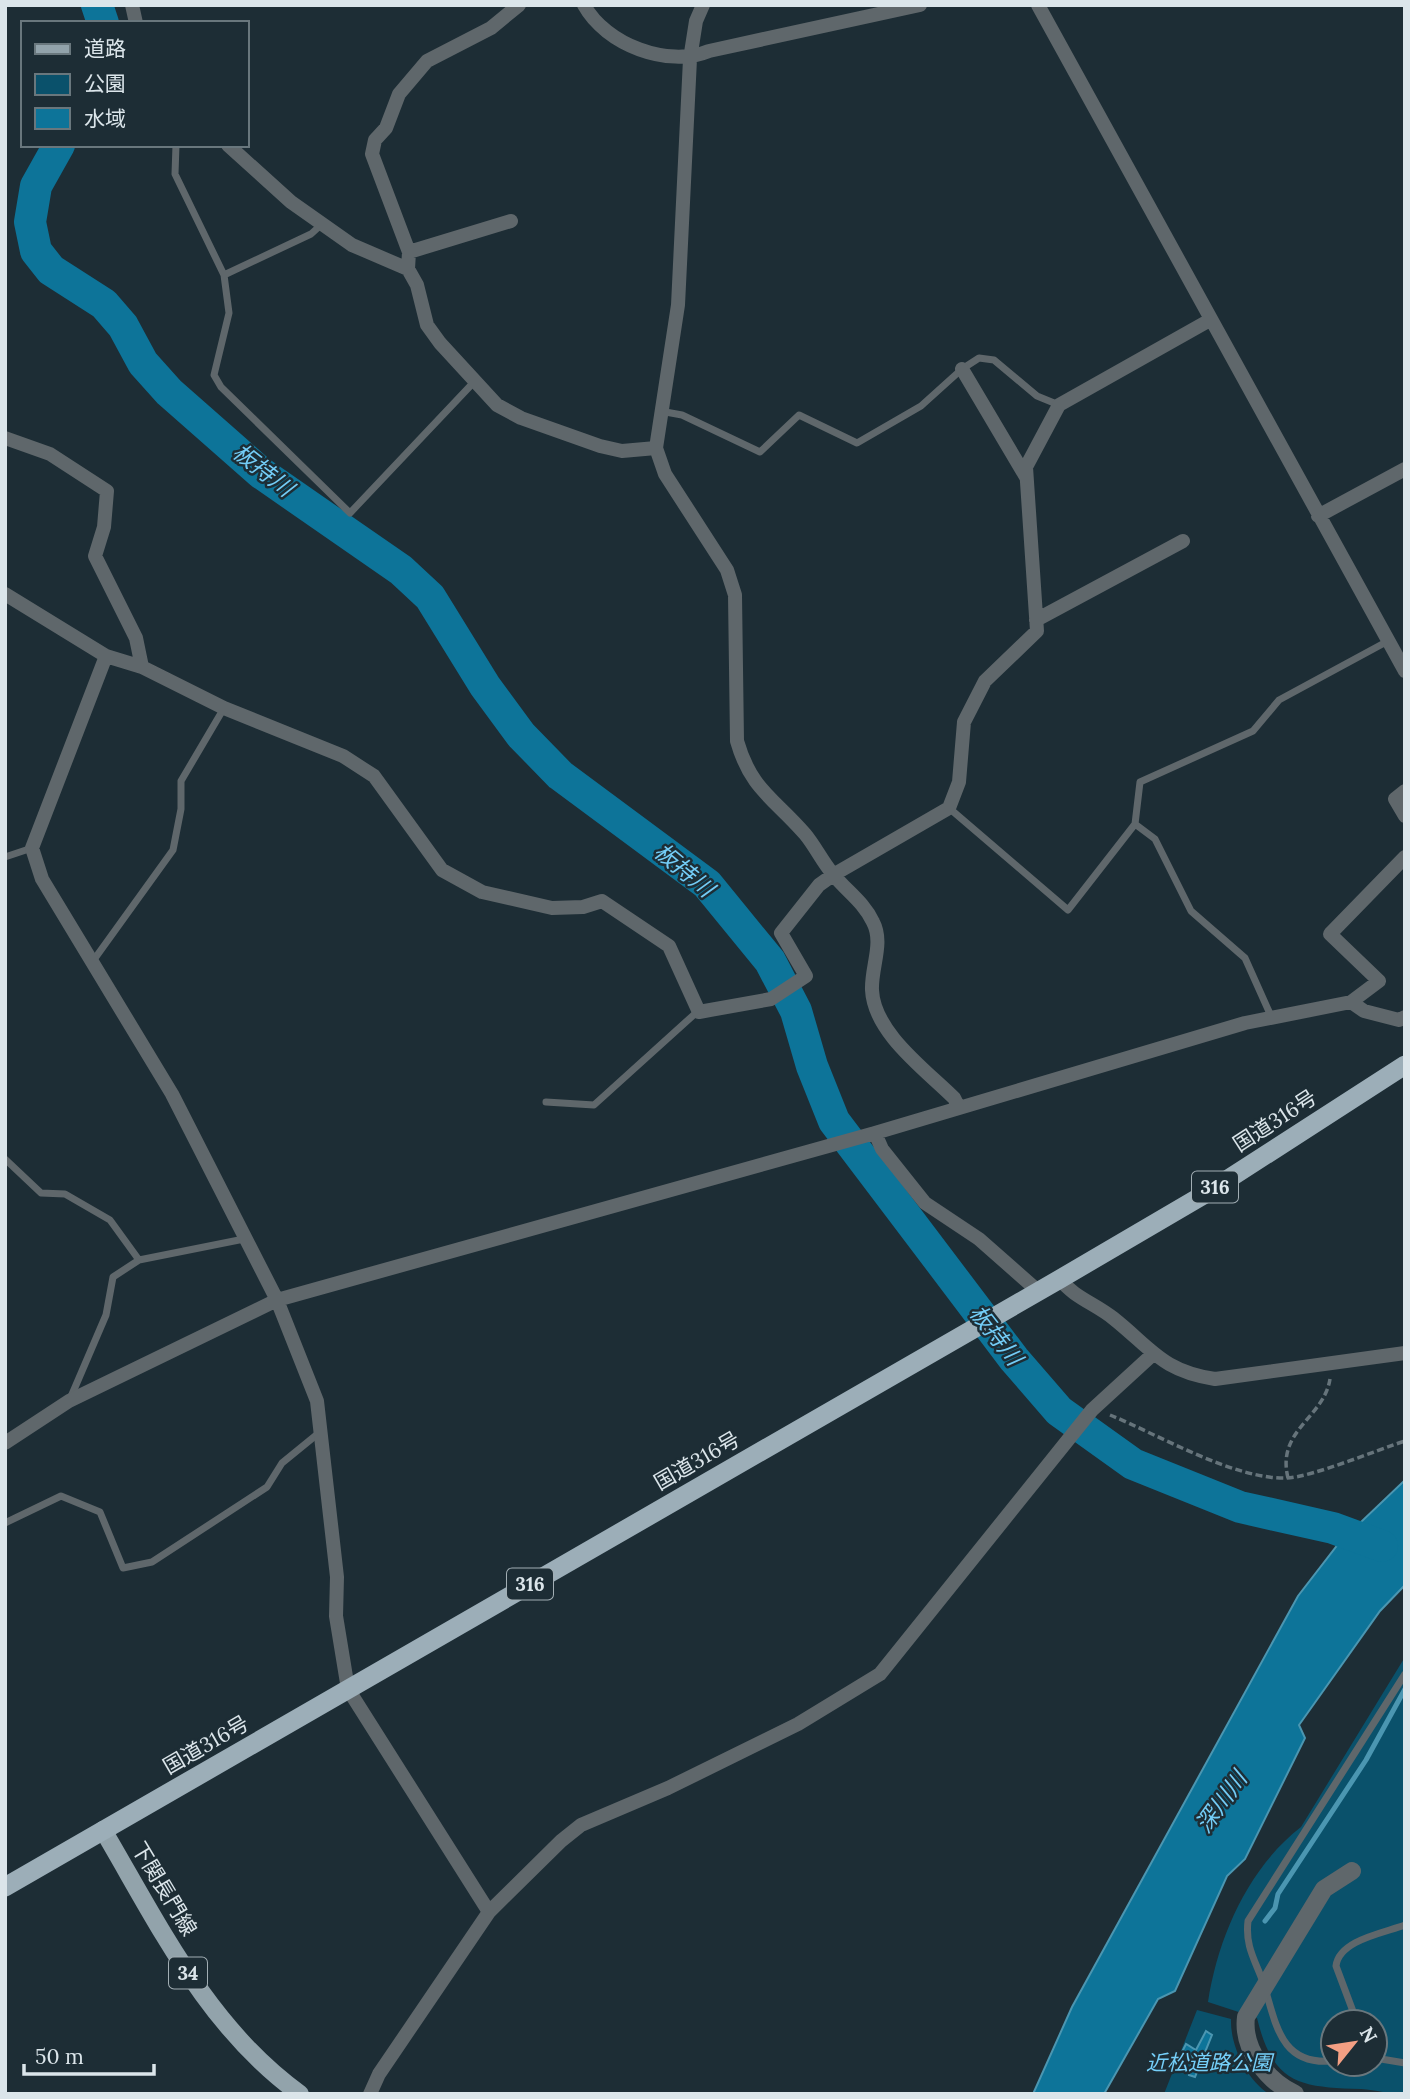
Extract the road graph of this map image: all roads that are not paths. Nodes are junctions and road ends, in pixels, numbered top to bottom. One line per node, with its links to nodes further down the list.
1 (519, 5): 11 (street)
2 (584, 5): 6 (street)
3 (703, 5): 6 (street)
4 (920, 5): 6 (street)
5 (1038, 5): 14 (street)
6 (690, 59): 18 (street)
7 (176, 147): 13 (lane)
8 (230, 147): 10 (street)
9 (511, 221): 11 (street)
10 (322, 224): 12 (street); 13 (lane)
11 (409, 251): 12 (street)
12 (408, 269): 16 (street)
13 (224, 275): 16 (lane)
14 (1210, 320): 17 (street); 23 (street)
15 (962, 369): 17 (lane); 18 (lane); 22 (street)
16 (474, 382): 20 (street)
17 (1059, 405): 22 (street)
18 (659, 411): 20 (street)
19 (5, 438): 29 (street)
20 (656, 448): 39 (street)
21 (1405, 469): 23 (street)
22 (1026, 477): 26 (street)
23 (1318, 516): 27 (street)
24 (1183, 541): 26 (street)
25 (5, 594): 28 (street)
26 (1036, 620): 33 (street)
27 (1388, 641): 30 (street); 35 (lane)
28 (106, 656): 29 (street); 36 (street)
29 (142, 667): 31 (street)
30 (1405, 671)
31 (223, 708): 40 (lane); 42 (street)
32 (1405, 791): 34 (street)
33 (948, 808): 35 (lane); 39 (street)
34 (1405, 816)
35 (1135, 824): 43 (lane)
36 (32, 848): 37 (lane); 40 (street)
37 (5, 857)
38 (1405, 857): 41 (street)
39 (833, 875): 42 (street); 47 (street)
40 (93, 961): 50 (street)
41 (1350, 1002): 43 (street); 44 (street)
42 (698, 1010): 46 (lane)
43 (1270, 1016): 47 (street)
44 (1405, 1017)
45 (1405, 1065): 52 (highway, 国道316号 / 316)
46 (546, 1102)
47 (959, 1108): 48 (street)
48 (869, 1135): 53 (street); 54 (street)
49 (5, 1160): 51 (lane)
50 (244, 1239): 51 (lane); 54 (street)
51 (139, 1259): 57 (lane)
52 (1059, 1279): 53 (highway, 国道316号 / 316); 56 (street)
53 (1038, 1291): 62 (highway, 国道316号 / 316)
54 (277, 1300): 57 (street); 58 (street)
55 (1405, 1353): 56 (street)
56 (1152, 1355): 66 (street)
57 (69, 1401): 59 (street)
58 (320, 1432): 60 (lane); 62 (street)
59 (5, 1443)
60 (5, 1523)
61 (1405, 1674): 68 (lane)
62 (348, 1689): 63 (highway, 国道316号 / 316); 66 (street)
63 (103, 1830): 65 (highway, 国道316号 / 316); 71 (main road, 下関長門線 / 34)
64 (1352, 1871): 68 (street)
65 (5, 1887)
66 (489, 1912): 72 (street)
67 (1405, 1925): 69 (lane)
68 (1264, 1985): 70 (lane); 73 (street)
69 (1352, 2008)
70 (1319, 2060)
71 (300, 2094)
72 (370, 2094)
73 (1295, 2094)

